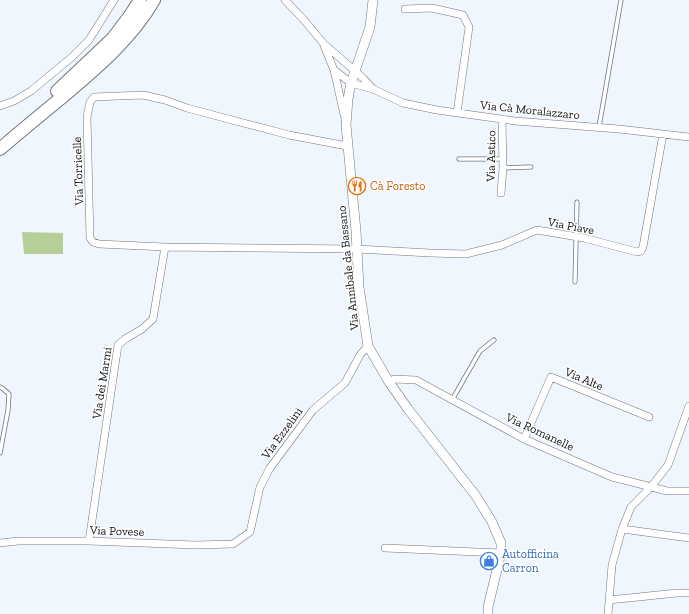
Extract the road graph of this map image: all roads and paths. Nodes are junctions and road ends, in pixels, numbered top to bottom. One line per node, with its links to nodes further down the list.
1 (114, 0): 13 (street)
2 (140, 0): 20 (highway)
3 (154, 0): 22 (highway)
4 (285, 0): 8 (street)
5 (373, 0): 10 (street, Via Annibale da Bassano)
6 (621, 0): 17 (lane)
7 (405, 9): 14 (street)
8 (324, 44): 9 (street); 10 (street, Via Cà Moralazzaro)
9 (334, 70): 11 (street); 16 (street)
10 (355, 71): 11 (street, Via Annibale da Bassano); 12 (street, Via Cà Moralazzaro)
11 (351, 83): 12 (street, Via Cà Moralazzaro); 16 (street, Via Annibale da Bassano)
12 (373, 89): 14 (street, Via Cà Moralazzaro)
13 (0, 106)
14 (457, 113): 15 (street, Via Cà Moralazzaro)
15 (502, 119): 17 (street, Via Cà Moralazzaro); 24 (street, Via Astico)
16 (346, 125): 21 (street, Via Annibale da Bassano)
17 (599, 127): 18 (street, Via Cà Moralazzaro)
18 (663, 134): 19 (street, Via Cà Moralazzaro); 29 (street, Via Piave)
19 (689, 137)
20 (0, 140)
21 (347, 146): 30 (street, Via Torricelle); 31 (street, Via Annibale da Bassano)
22 (0, 149)
23 (459, 159): 24 (lane)
24 (503, 159): 25 (street, Via Astico)
25 (503, 168): 26 (lane); 27 (street, Via Astico)
26 (531, 168)
27 (501, 192)
28 (577, 202): 29 (lane)
29 (576, 237): 31 (street, Via Piave); 32 (lane)
30 (165, 246): 31 (street, Via Torricelle); 46 (street, Via dei Marmi)
31 (357, 249): 34 (street, Via Annibale da Bassano)
32 (575, 282)
33 (494, 340): 37 (lane)
34 (368, 346): 35 (street, Via Annibale da Bassano); 48 (street, Via Ezzelini)
35 (389, 382): 37 (street, Via Romanelle); 50 (street, Via Annibale da Bassano)
36 (0, 387): 41 (lane)
37 (452, 400): 40 (street, Via Romanelle)
38 (689, 406): 42 (street)
39 (649, 417): 40 (street, Via Alte)
40 (524, 439): 42 (street, Via Romanelle)
41 (0, 453)
42 (651, 486): 43 (street, Via Romanelle); 44 (street)
43 (689, 491)
44 (622, 529): 45 (street); 52 (street)
45 (689, 538)
46 (89, 541): 47 (street, Via Povese); 48 (street, Via Povese)
47 (0, 543)
48 (234, 544)
49 (385, 548): 50 (street)
50 (501, 553): 53 (street, Via Annibale da Bassano)
51 (689, 593): 52 (street)
52 (609, 600): 54 (street)
53 (488, 614)
54 (608, 614)

